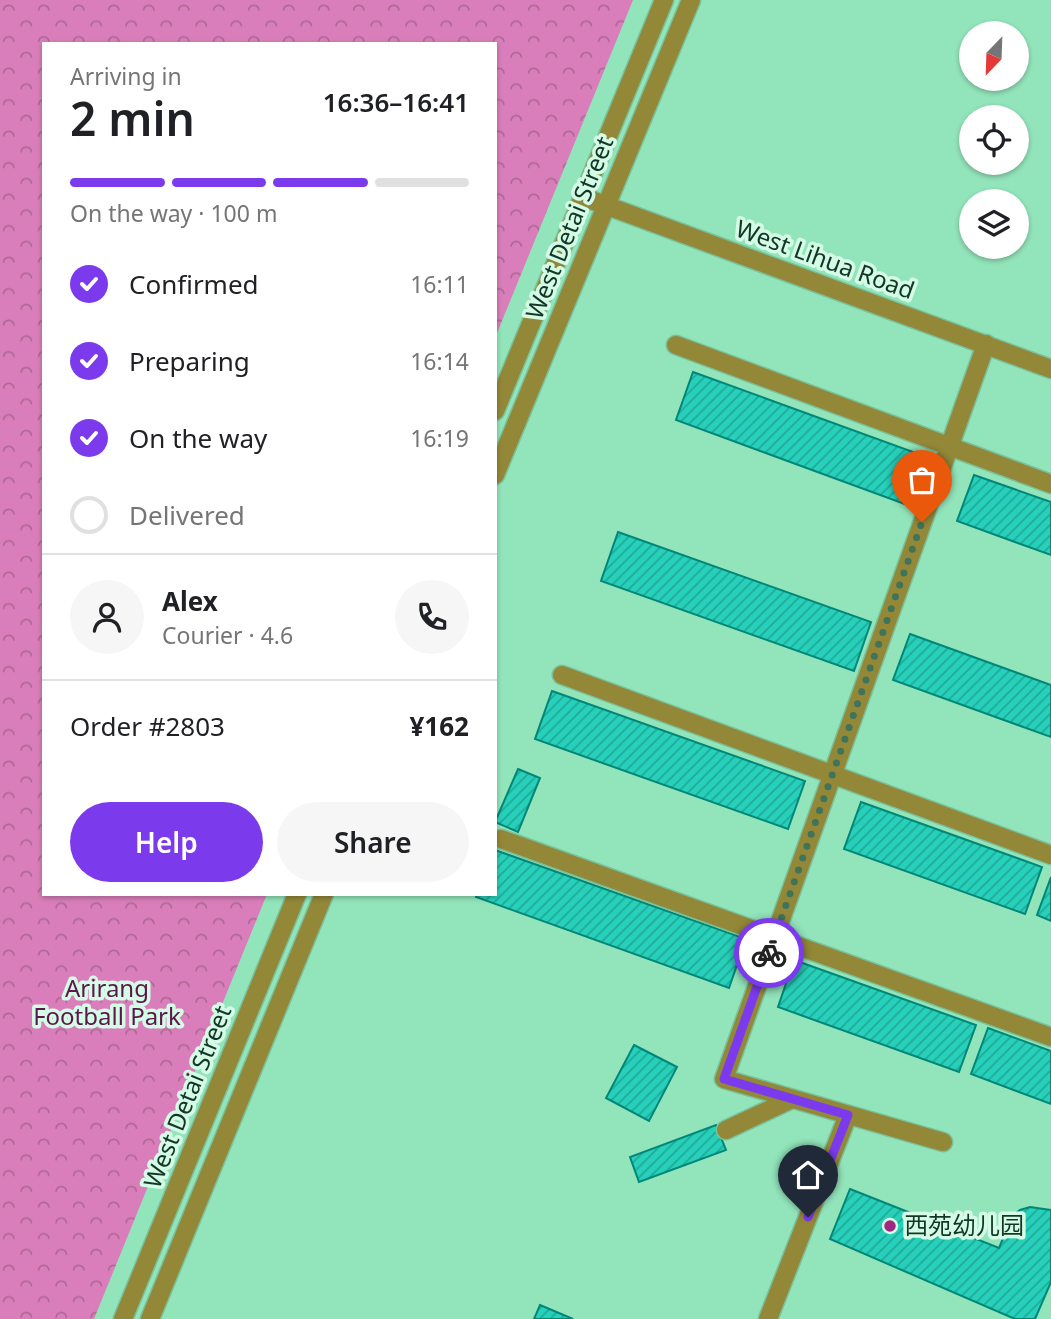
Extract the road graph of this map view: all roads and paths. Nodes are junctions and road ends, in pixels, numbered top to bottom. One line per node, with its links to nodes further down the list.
1 (664, 0): 3 (street, West Detai Street)
2 (691, 0): 4 (street, West Detai Street)
3 (583, 197): 4 (street, West Lihua Road); 8 (street, West Detai Street)
4 (606, 205): 5 (street, West Lihua Road); 10 (street, West Detai Street)
5 (986, 344): 7 (street, West Lihua Road); 9 (street)
6 (676, 345): 9 (street)
7 (1051, 369)
8 (497, 406)
9 (950, 447): 11 (street); 13 (street)
10 (497, 470)
11 (1051, 484)
12 (562, 675): 13 (street)
13 (833, 775): 15 (street); 18 (street)
14 (501, 839): 18 (street)
15 (1051, 855)
16 (296, 896): 24 (street, West Detai Street)
17 (323, 896): 25 (street, West Detai Street)
18 (775, 937): 19 (street); 20 (street)
19 (1051, 1037)
20 (792, 1099): 21 (street); 22 (street)
21 (848, 1115): 23 (street); 26 (street)
22 (726, 1130)
23 (943, 1142)
24 (123, 1319)
25 (150, 1319)
26 (768, 1319)

